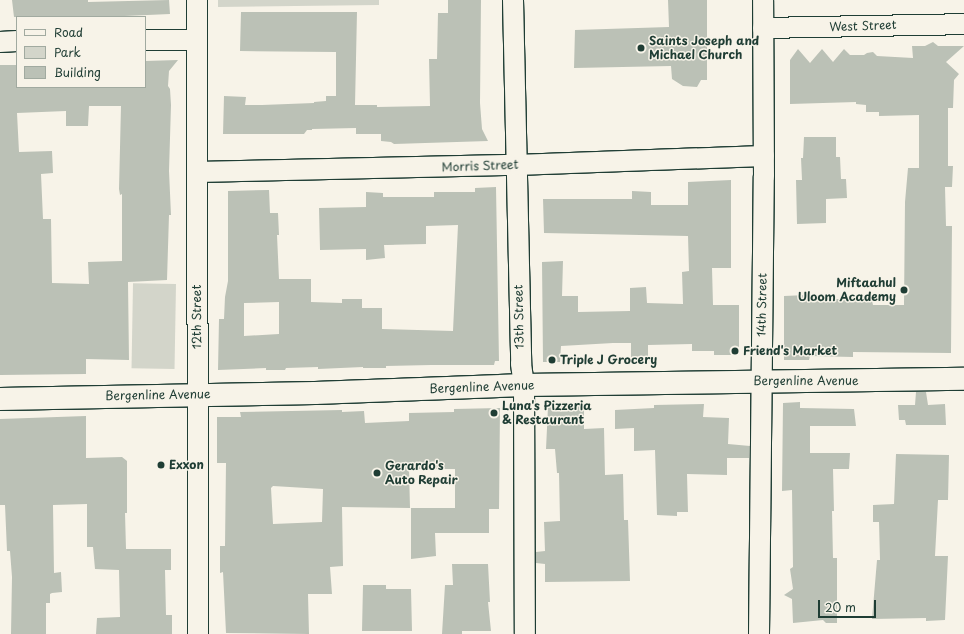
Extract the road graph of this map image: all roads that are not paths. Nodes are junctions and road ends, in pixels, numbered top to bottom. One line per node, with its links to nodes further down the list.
1 (197, 0): 7 (street, 12th Street)
2 (513, 0): 11 (street, 13th Street)
3 (763, 0): 5 (street, 14th Street)
4 (964, 24): 5 (street, West Street)
5 (763, 28): 10 (street, 14th Street)
6 (146, 40): 7 (street)
7 (196, 40): 12 (street, 12th Street)
8 (16, 41): 9 (street)
9 (0, 42)
10 (764, 156): 11 (street, Morris Street); 14 (street, 14th Street)
11 (516, 166): 12 (street, Morris Street); 15 (street, 13th Street)
12 (197, 172): 16 (street, 12th Street)
13 (964, 379): 14 (street, Bergenline Avenue)
14 (762, 382): 15 (street, Bergenline Avenue); 20 (street, 14th Street)
15 (524, 385): 16 (street, Bergenline Avenue); 19 (street, 13th Street)
16 (197, 394): 17 (street, Bergenline Avenue); 18 (street, 12th Street)
17 (0, 399)
18 (198, 634)
19 (525, 634)
20 (759, 634)

